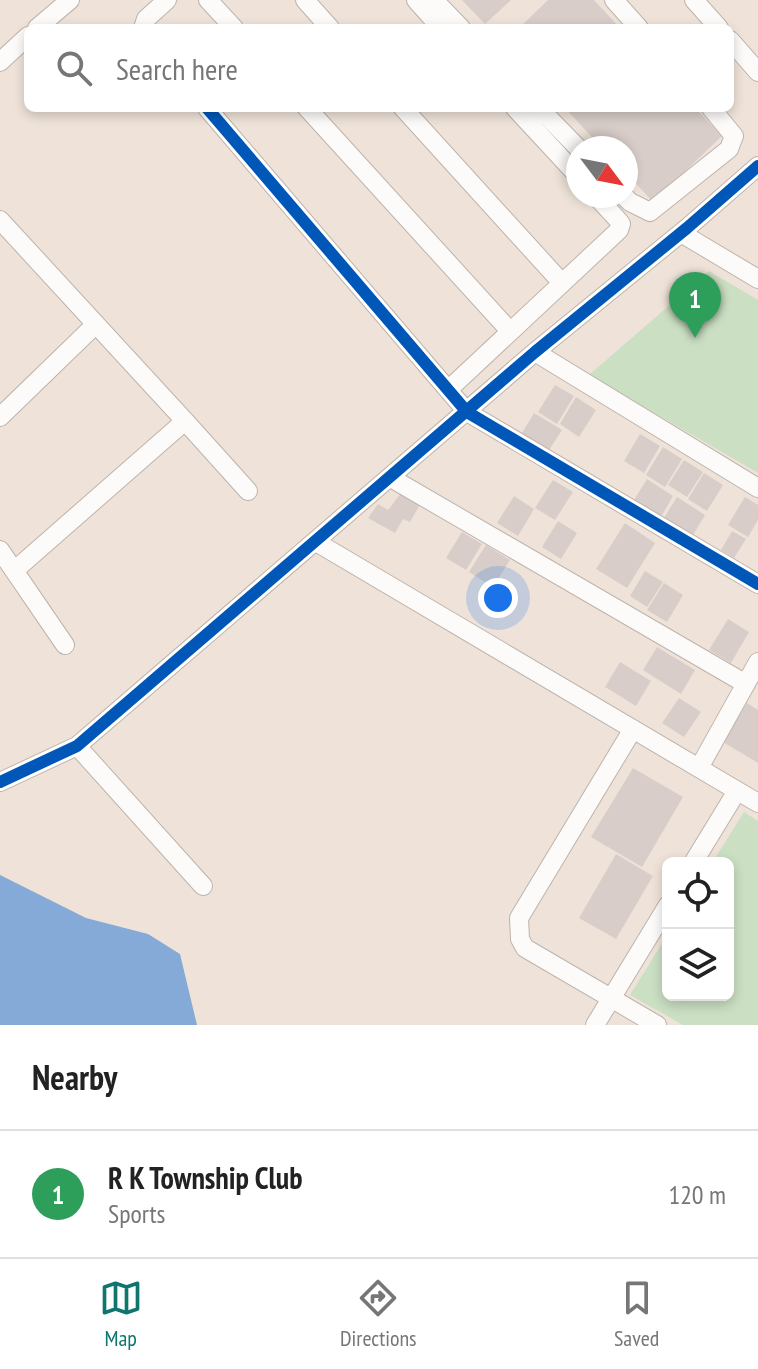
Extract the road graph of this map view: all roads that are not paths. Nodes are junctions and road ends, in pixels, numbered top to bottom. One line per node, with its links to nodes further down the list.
1 (70, 0): 9 (street)
2 (167, 0): 10 (street)
3 (208, 0): 11 (street)
4 (305, 0): 12 (street)
5 (416, 0): 13 (street)
6 (434, 0): 14 (street)
7 (614, 0): 15 (street)
8 (694, 0): 16 (street)
9 (42, 24)
10 (144, 24)
11 (230, 24)
12 (326, 24)
13 (437, 24)
14 (457, 24)
15 (635, 24)
16 (715, 24)
17 (0, 33): 18 (street)
18 (21, 42): 20 (street)
19 (734, 45): 21 (street)
20 (0, 62)
21 (758, 72)
22 (210, 112): 44 (street)
23 (311, 112): 42 (street)
24 (407, 112): 40 (street)
25 (519, 112): 29 (street)
26 (543, 112): 28 (street)
27 (714, 112): 30 (street)
28 (566, 136)
29 (566, 163)
30 (713, 163): 32 (street); 33 (street)
31 (758, 167): 32 (street)
32 (736, 185): 36 (street)
33 (681, 188): 34 (street); 36 (street)
34 (638, 206)
35 (607, 208): 40 (street)
36 (707, 211): 38 (street)
37 (2, 228): 41 (street)
38 (681, 233): 39 (street); 43 (street)
39 (758, 279)
40 (562, 283): 42 (street)
41 (96, 324): 46 (street); 47 (street)
42 (510, 331): 44 (street)
43 (535, 352): 45 (street); 49 (street)
44 (448, 390): 45 (street)
45 (467, 412): 48 (street); 54 (street)
46 (0, 417)
47 (185, 421): 50 (street); 53 (street)
48 (391, 478): 51 (street); 57 (street)
49 (758, 488)
50 (248, 491)
51 (316, 542): 58 (street); 59 (street)
52 (0, 550): 53 (street)
53 (15, 570): 55 (street)
54 (758, 584)
55 (65, 645)
56 (758, 662): 57 (street)
57 (746, 684): 60 (street)
58 (633, 729): 60 (street); 67 (street)
59 (77, 746): 61 (street); 65 (street)
60 (699, 768): 62 (street)
61 (0, 782)
62 (737, 791): 63 (street); 64 (street)
63 (758, 803)
64 (697, 857)
65 (203, 886)
66 (662, 915): 67 (street)
67 (611, 998): 68 (street); 69 (street)
68 (595, 1025)
69 (657, 1025)

